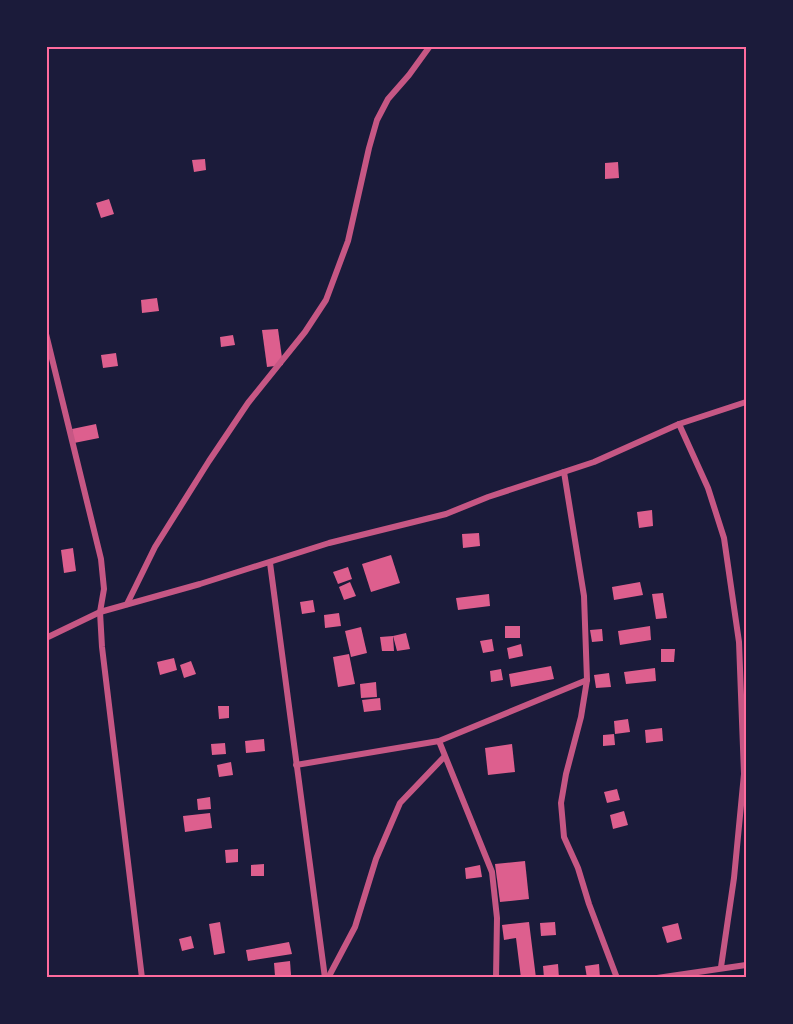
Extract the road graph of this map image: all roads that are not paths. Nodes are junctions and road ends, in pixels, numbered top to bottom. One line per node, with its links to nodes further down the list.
1 (430, 46): 7 (street)
2 (46, 334): 8 (street)
3 (747, 402): 4 (street)
4 (679, 424): 5 (street); 15 (street)
5 (564, 472): 6 (street); 10 (street)
6 (270, 563): 7 (street); 13 (street)
7 (127, 604): 8 (street)
8 (100, 612): 9 (street); 16 (street)
9 (46, 638)
10 (587, 680): 11 (street); 19 (street)
11 (439, 741): 12 (street); 13 (street)
12 (444, 758): 17 (street); 18 (street)
13 (296, 765): 17 (street)
14 (747, 965): 15 (street)
15 (721, 967): 20 (street)
16 (142, 978)
17 (326, 978)
18 (496, 978)
19 (617, 978)
20 (657, 978)

